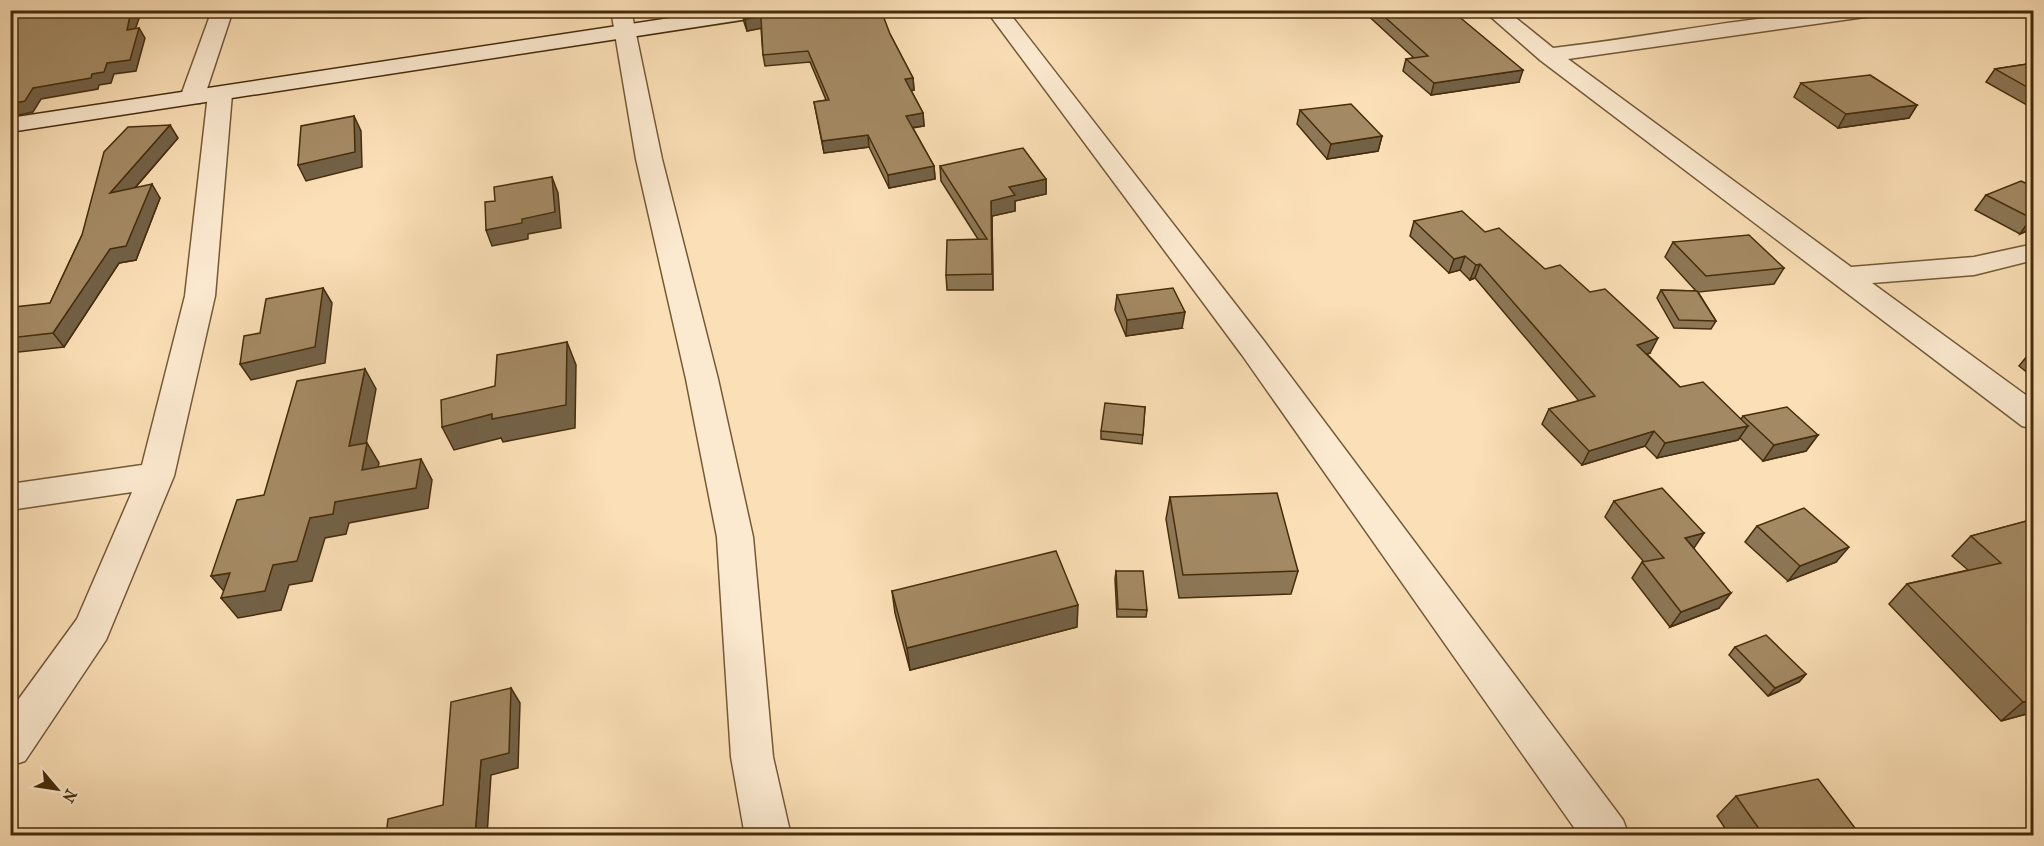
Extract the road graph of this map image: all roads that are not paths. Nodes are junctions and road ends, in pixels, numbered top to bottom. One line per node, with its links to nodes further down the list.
1 (223, 10): 8 (street)
2 (768, 10): 6 (street)
3 (996, 10): 17 (street)
4 (1493, 10): 7 (street)
5 (1872, 10): 7 (street)
6 (623, 21): 8 (street); 16 (street)
7 (1548, 55): 11 (street)
8 (206, 96): 9 (street); 13 (street)
9 (10, 125)
10 (2034, 252): 11 (street)
11 (1844, 276): 12 (street)
12 (2034, 418)
13 (157, 476): 14 (street); 15 (street)
14 (10, 497)
15 (10, 747)
16 (768, 836)
17 (1607, 836)

